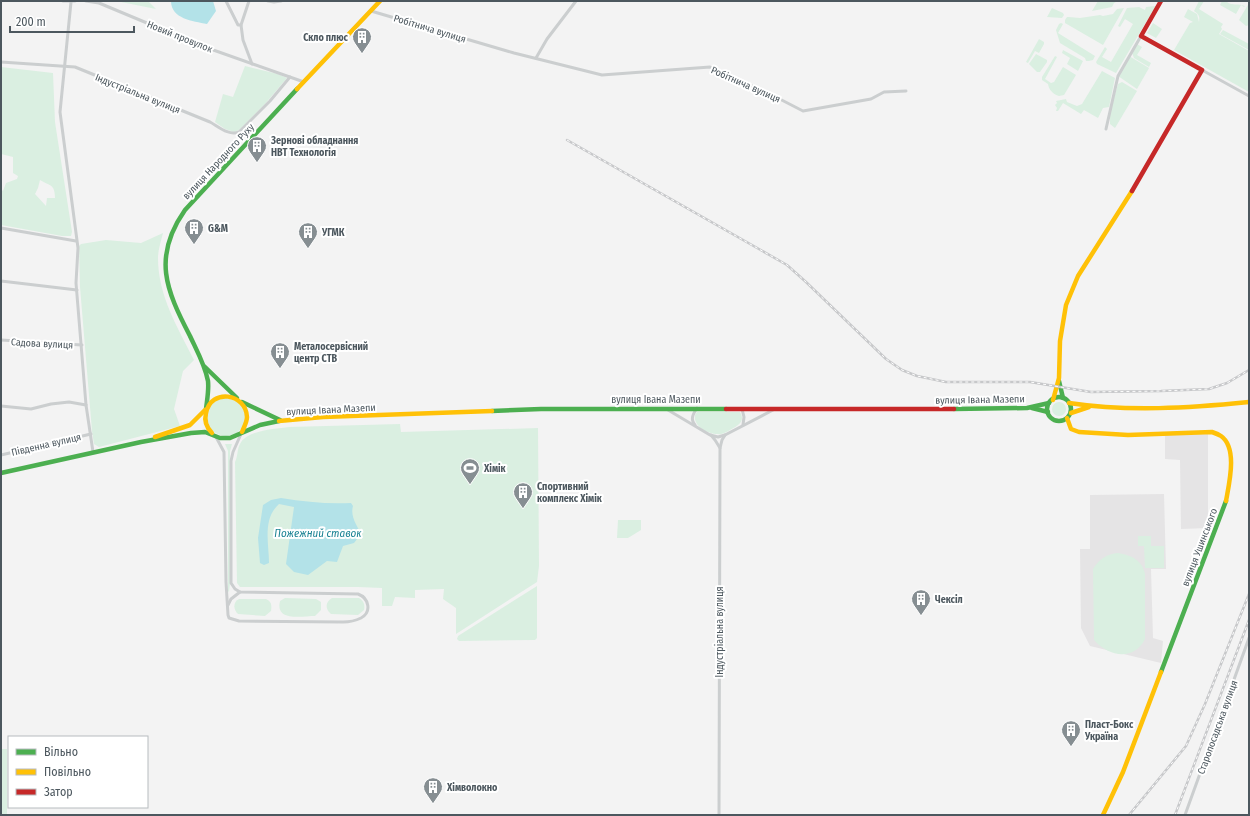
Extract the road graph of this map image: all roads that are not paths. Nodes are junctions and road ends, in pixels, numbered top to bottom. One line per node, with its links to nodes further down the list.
1 (63, 1): 11 (street)
2 (75, 1): 11 (street)
3 (86, 1): 17 (street, Новий провулок)
4 (226, 1): 13 (street)
5 (249, 1): 13 (street)
6 (268, 1): 7 (street)
7 (281, 1)
8 (380, 1): 12 (main road, вулиця Народного Руху)
9 (576, 1): 15 (street)
10 (1161, 1): 14 (main road)
11 (71, 2): 18 (street)
12 (371, 11): 15 (street, Робітнича вулиця); 21 (main road, вулиця Народного Руху)
13 (241, 25): 17 (street)
14 (1141, 36): 19 (main road); 24 (street)
15 (536, 58): 22 (street, Робітнича вулиця)
16 (1, 62): 18 (street, Індустріальна вулиця)
17 (252, 64): 20 (street, Новий провулок)
18 (65, 66): 20 (street, Індустріальна вулиця); 26 (street)
19 (1202, 70): 23 (street); 32 (main road)
20 (290, 77): 21 (street, Новий провулок)
21 (304, 82): 31 (main road, вулиця Народного Руху)
22 (906, 91)
23 (1249, 96)
24 (1106, 130)
25 (1, 228): 26 (street)
26 (76, 241): 28 (street)
27 (1, 281): 28 (street)
28 (77, 290): 30 (street)
29 (1, 340): 30 (street, Садова вулиця)
30 (82, 345): 39 (street)
31 (204, 367): 34 (main road, вулиця Народного Руху); 47 (main road, вулиця Народного Руху)
32 (1059, 378): 33 (main road); 35 (main road)
33 (1063, 398): 35 (main road, вулиця Івана Мазепи); 38 (main road)
34 (238, 399): 47 (main road); 51 (main road, вулиця Івана Мазепи); 54 (main road)
35 (1053, 400): 37 (main road, вулиця Івана Мазепи)
36 (1249, 402): 42 (main road)
37 (1049, 403): 41 (main road, вулиця Івана Мазепи); 48 (main road)
38 (1069, 403): 42 (main road); 49 (main road)
39 (86, 405): 40 (street); 55 (street)
40 (1, 406)
41 (1031, 407): 46 (main road, вулиця Івана Мазепи); 48 (main road, вулиця Івана Мазепи)
42 (1090, 407): 49 (main road)
43 (665, 408): 44 (main road, вулиця Івана Мазепи); 51 (main road, вулиця Івана Мазепи); 53 (street)
44 (697, 408): 45 (main road, вулиця Івана Мазепи); 53 (street)
45 (742, 408): 46 (main road, вулиця Івана Мазепи); 52 (street)
46 (776, 409): 52 (street)
47 (206, 410): 58 (main road); 59 (main road)
48 (1048, 412): 50 (main road, вулиця Івана Мазепи)
49 (1071, 413): 50 (main road)
50 (1067, 418): 68 (main road, вулиця Ушинського)
51 (280, 421): 54 (main road, вулиця Івана Мазепи)
52 (743, 425): 57 (street)
53 (696, 427): 56 (street)
54 (241, 433): 58 (main road); 64 (street)
55 (91, 434): 61 (street); 62 (street, Південна вулиця)
56 (710, 435): 57 (street); 60 (street)
57 (725, 435): 60 (street, Індустріальна вулиця)
58 (215, 436): 59 (main road); 65 (street)
59 (141, 442): 61 (main road)
60 (720, 448): 67 (street, Індустріальна вулиця)
61 (93, 452): 63 (main road)
62 (1, 455)
63 (1, 473)
64 (240, 592): 65 (street); 65 (street)
65 (227, 606)
66 (1249, 638): 69 (street, Старопосадська вулиця)
67 (719, 815)
68 (1103, 815)
69 (1185, 815)

